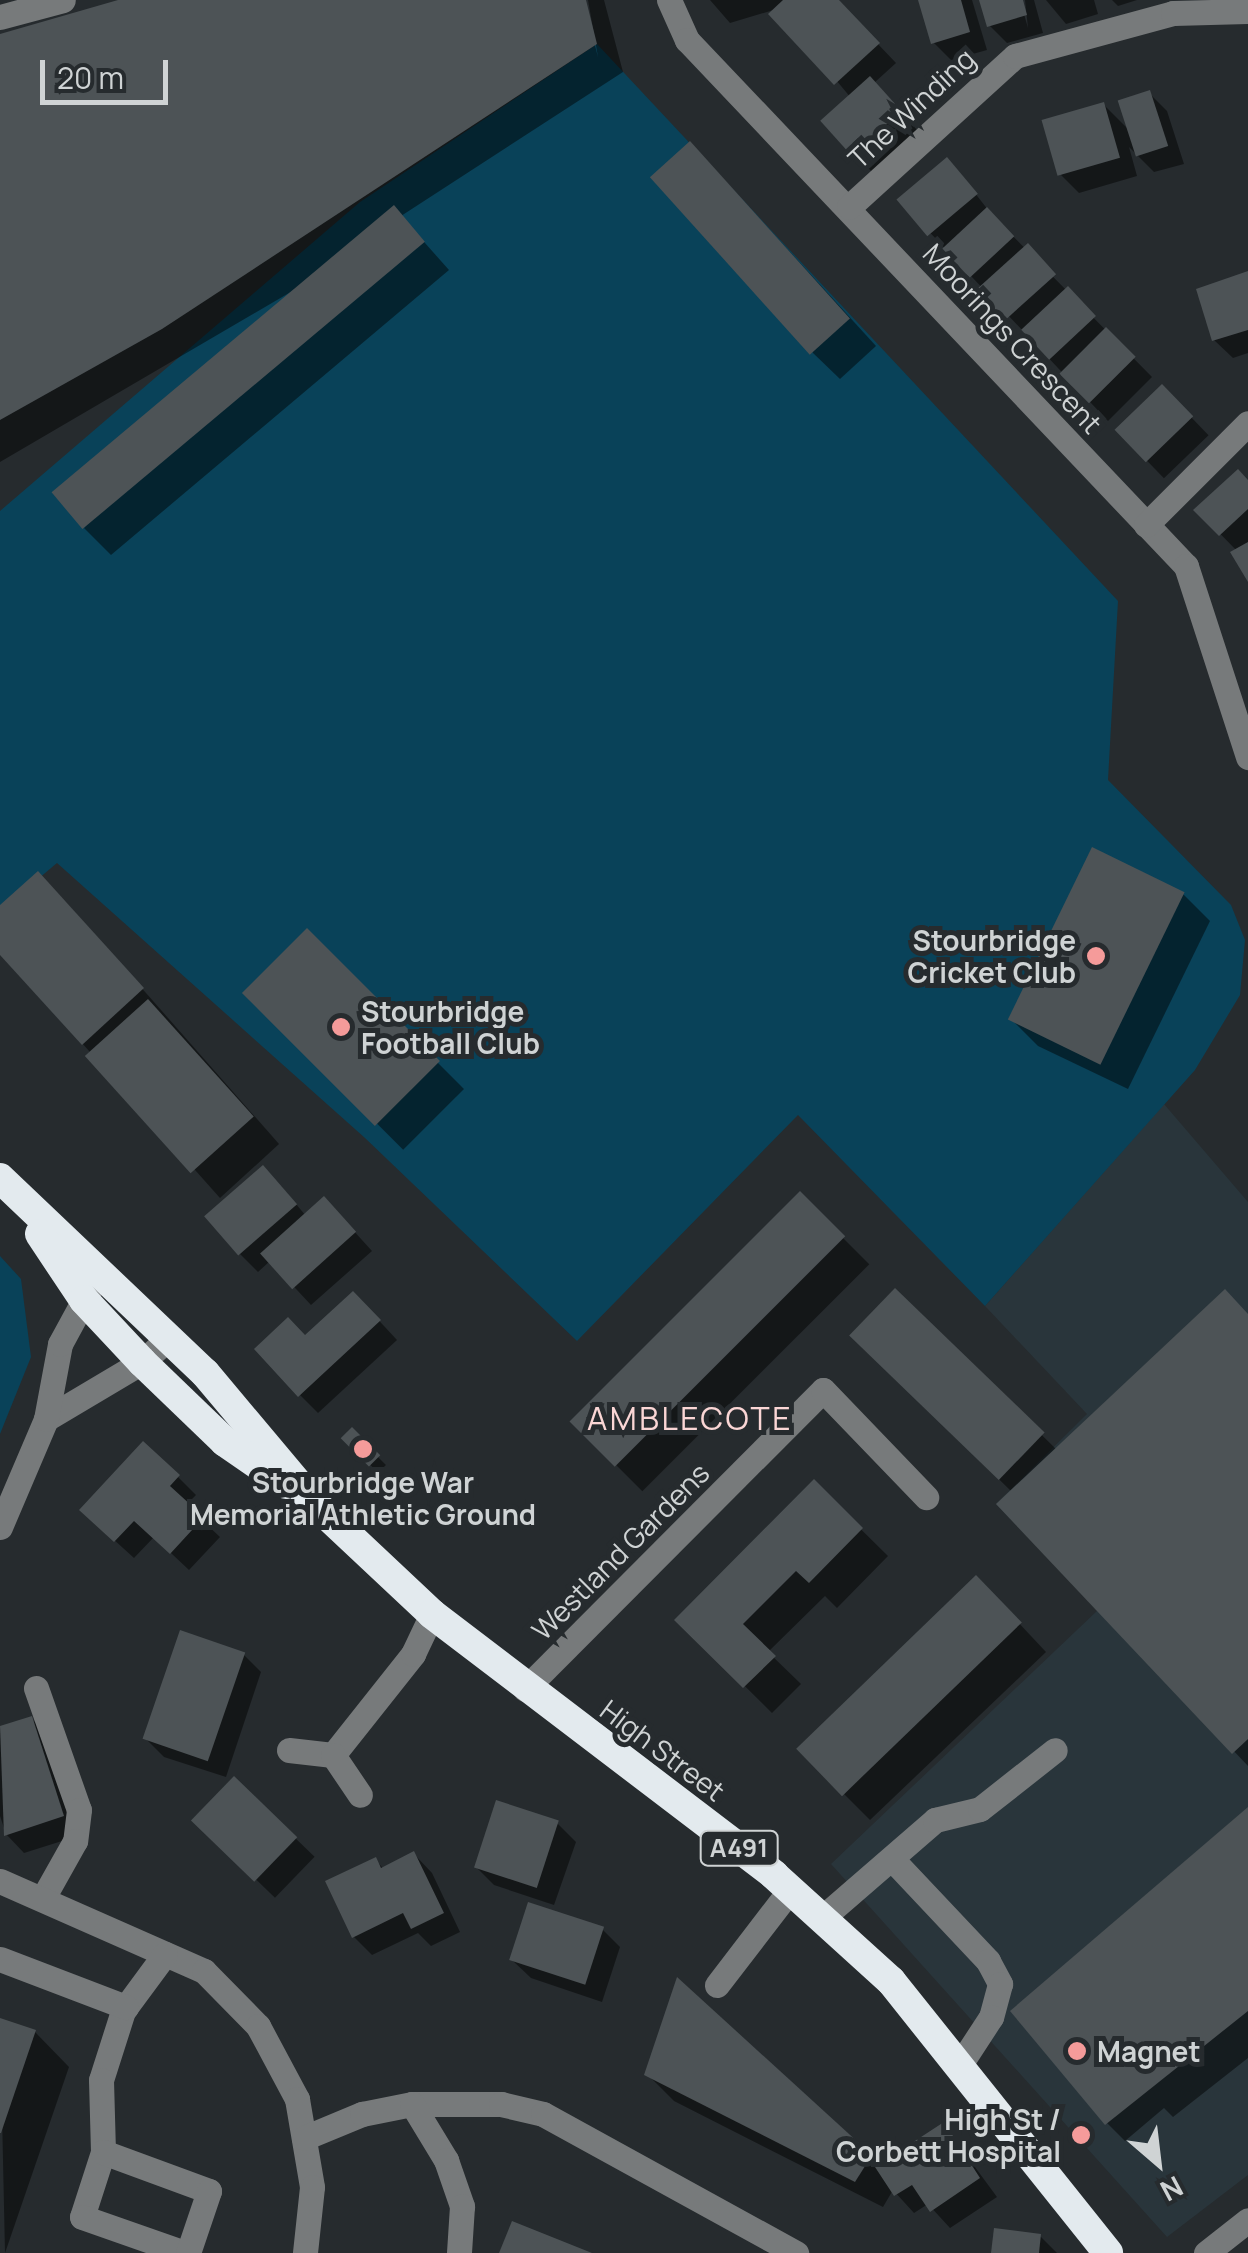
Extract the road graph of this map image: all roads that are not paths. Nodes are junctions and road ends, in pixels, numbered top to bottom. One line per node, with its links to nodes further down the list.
1 (63, 0): 4 (street)
2 (669, 0): 5 (street, Moorings Crescent)
3 (1248, 11): 5 (street, The Winding)
4 (0, 16)
5 (850, 206): 7 (street, Moorings Crescent)
6 (1248, 423): 7 (street)
7 (1146, 525): 8 (street, Moorings Crescent)
8 (1248, 757)
9 (7, 1186): 10 (highway, High Street / A491); 11 (highway, High Street / A491)
10 (100, 1272): 11 (street); 12 (highway, High Street / A491)
11 (84, 1300): 13 (highway, High Street / A491); 14 (street)
12 (169, 1338): 13 (street); 16 (highway, High Street / A491)
13 (142, 1362): 14 (street); 16 (highway, High Street / A491)
14 (46, 1419): 17 (street)
15 (926, 1497): 20 (street, Westland Gardens)
16 (314, 1503): 18 (highway, High Street / A491)
17 (0, 1526)
18 (432, 1614): 20 (highway, High Street / A491); 23 (street)
19 (36, 1688): 28 (street)
20 (525, 1689): 27 (highway, High Street / A491)
21 (289, 1750): 23 (street)
22 (1055, 1750): 25 (street)
23 (334, 1755): 24 (street)
24 (360, 1796)
25 (892, 1859): 29 (street); 34 (street)
26 (0, 1881): 28 (street)
27 (790, 1890): 29 (highway, High Street / A491); 32 (street)
28 (43, 1898): 30 (street)
29 (822, 1918): 34 (highway, High Street / A491)
30 (165, 1954): 33 (street); 36 (street)
31 (0, 1960): 33 (street)
32 (718, 1986)
33 (126, 2007): 37 (street)
34 (959, 2066): 43 (highway, High Street / A491)
35 (412, 2104): 36 (street); 41 (street); 42 (street)
36 (304, 2138): 40 (street)
37 (103, 2152): 39 (street); 39 (street)
38 (1248, 2220): 44 (street)
39 (187, 2253)
40 (305, 2253)
41 (459, 2253)
42 (796, 2253)
43 (1108, 2253)
44 (1206, 2253)

